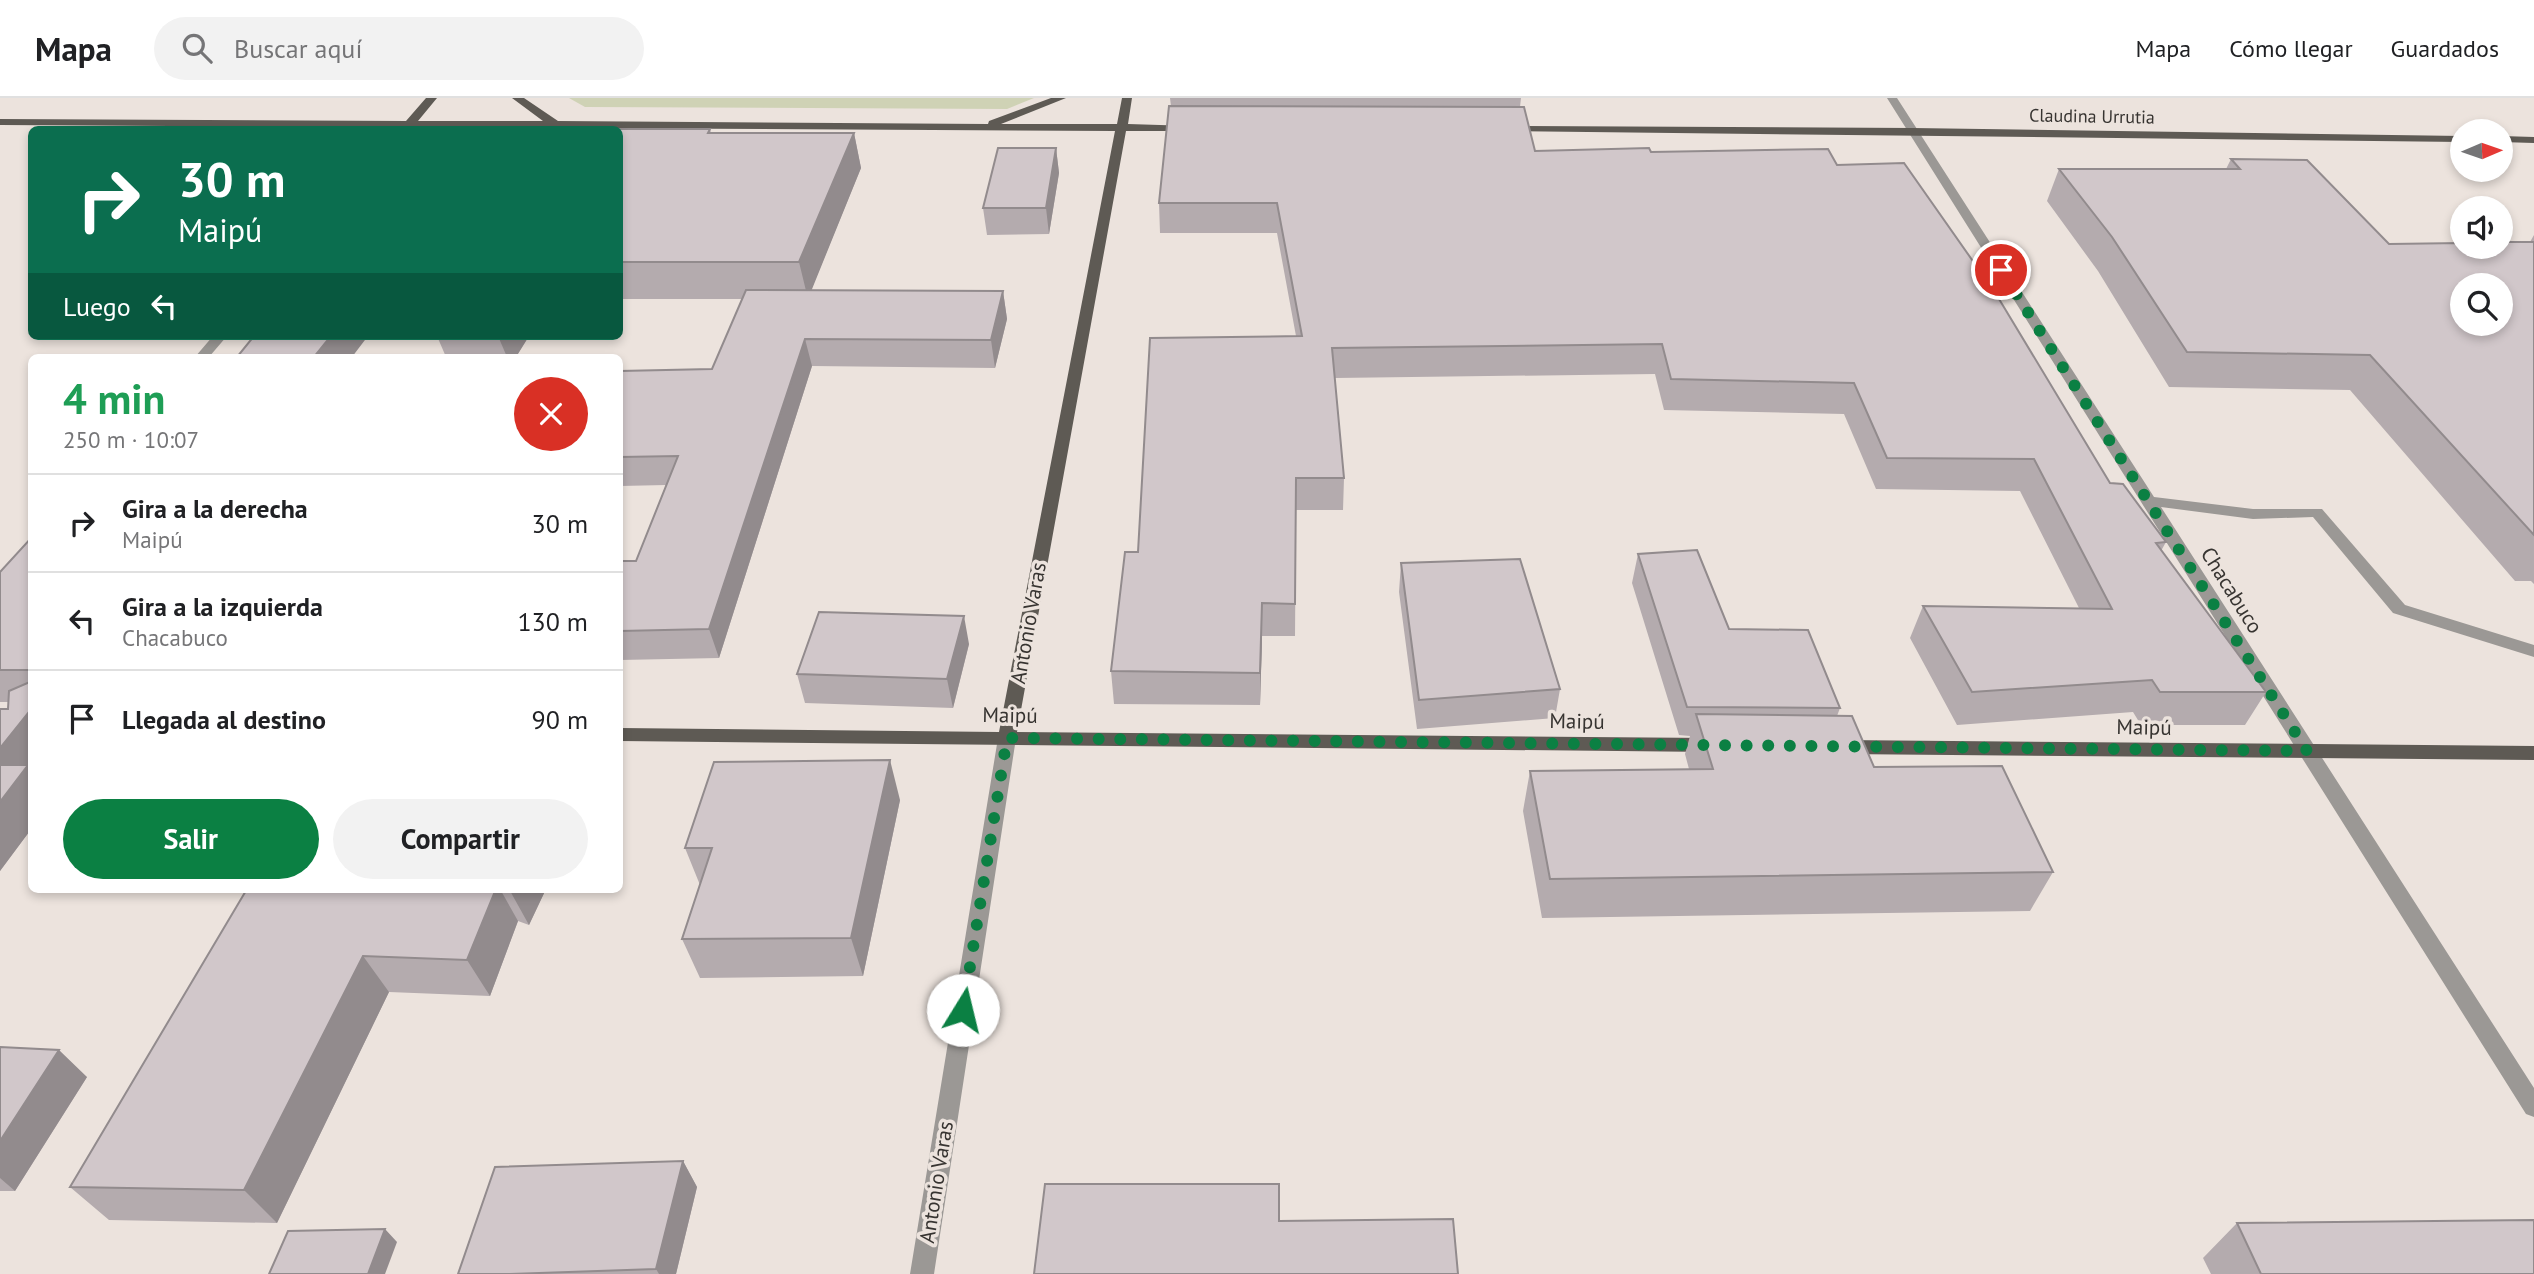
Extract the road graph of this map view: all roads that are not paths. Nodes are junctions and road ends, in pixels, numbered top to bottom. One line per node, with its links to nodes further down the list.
1 (432, 98): 7 (main road)
2 (517, 98): 8 (main road)
3 (1062, 98): 10 (main road)
4 (1127, 98): 11 (main road, Antonio Varas)
5 (1892, 98): 14 (street, Chacabuco)
6 (0, 122): 7 (main road)
7 (407, 126): 8 (main road)
8 (557, 126)
9 (623, 126): 10 (main road)
10 (984, 127): 11 (main road)
11 (1122, 128): 12 (main road); 23 (main road, Antonio Varas)
12 (1205, 128)
13 (1496, 129): 14 (main road, Claudina Urrutia)
14 (1913, 131): 15 (main road, Claudina Urrutia); 20 (street, Chacabuco)
15 (2450, 139)
16 (2513, 139): 17 (main road)
17 (2534, 140)
18 (217, 340): 19 (street)
19 (205, 354)
20 (2149, 501): 21 (street); 26 (street, Chacabuco)
21 (2534, 651)
22 (623, 735): 23 (main road, Maipú)
23 (1007, 738): 24 (main road, Maipú); 29 (street, Antonio Varas)
24 (1735, 746)
25 (1819, 746): 26 (main road, Maipú)
26 (2307, 751): 27 (main road, Maipú); 28 (street, Chacabuco)
27 (2534, 753)
28 (2534, 1107)
29 (922, 1274)

